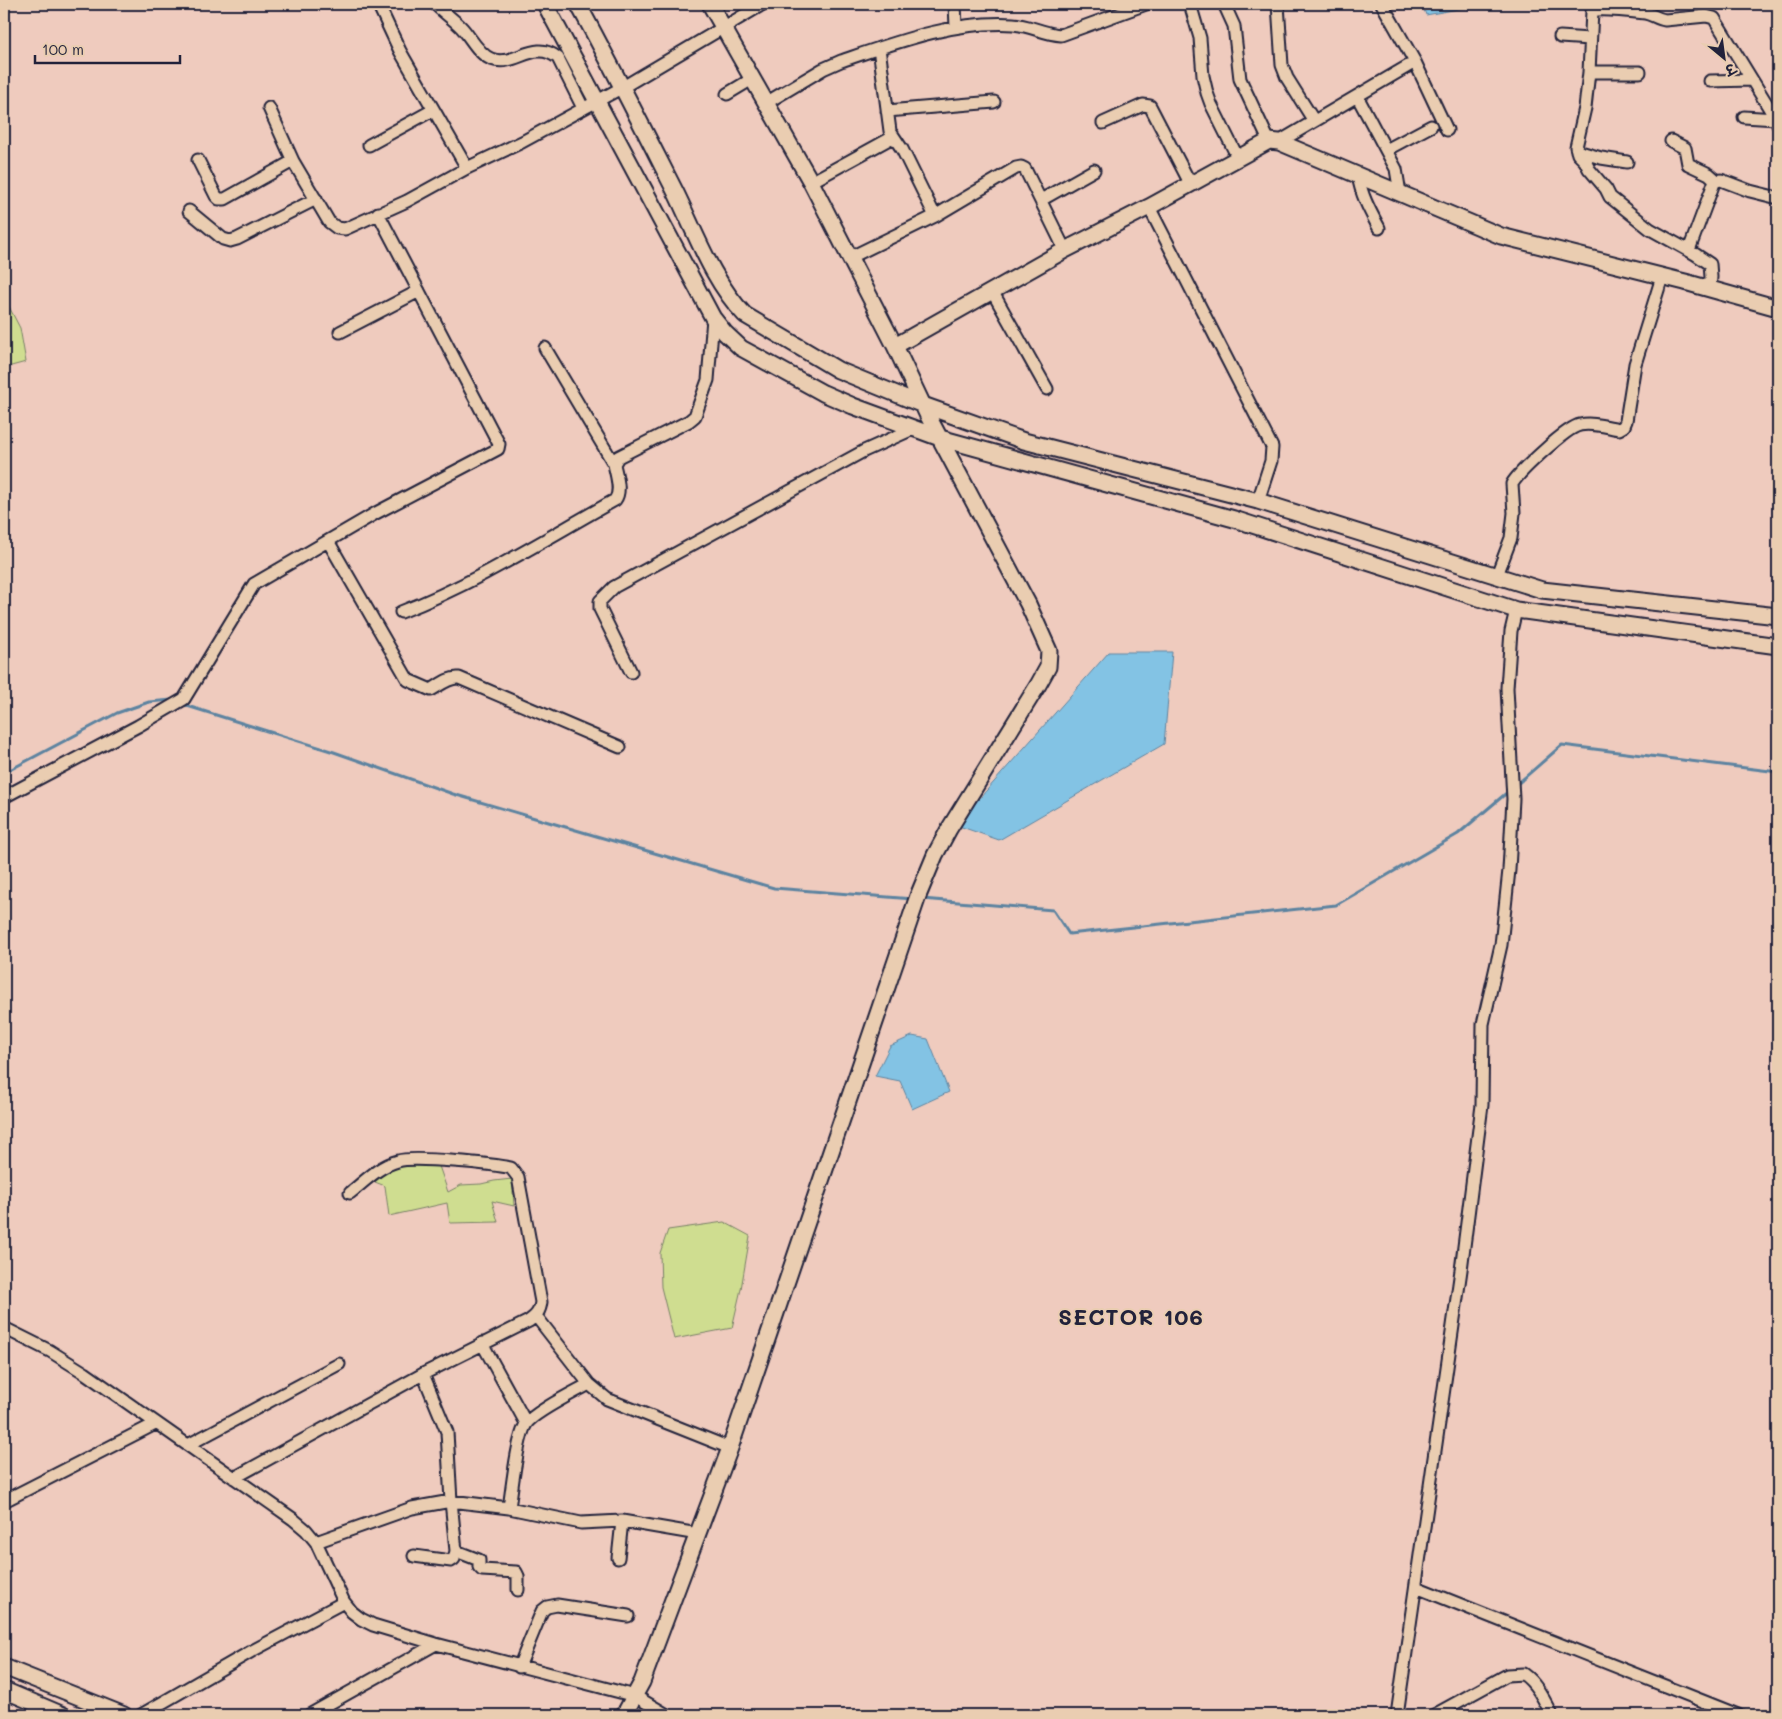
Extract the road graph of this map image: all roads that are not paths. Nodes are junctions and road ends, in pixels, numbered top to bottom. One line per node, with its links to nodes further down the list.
1 (378, 4): 31 (street)
2 (435, 4): 29 (street)
3 (546, 4): 29 (street)
4 (578, 4): 24 (street)
5 (710, 4): 14 (street)
6 (763, 4): 14 (street)
7 (955, 4): 13 (street)
8 (1146, 4): 13 (street)
9 (1190, 4): 45 (street)
10 (1224, 4): 40 (street)
11 (1278, 4): 34 (street)
12 (1382, 4): 18 (street)
13 (956, 27): 17 (street)
14 (723, 28): 21 (street); 24 (street)
15 (1560, 37): 16 (street)
16 (1590, 39): 19 (street); 22 (street)
17 (879, 48): 28 (street); 32 (street)
18 (1414, 62): 26 (street); 38 (street)
19 (1588, 72): 20 (street); 44 (street)
20 (1640, 72)
21 (752, 79): 25 (street); 28 (street)
22 (1752, 80): 23 (street); 35 (street)
23 (1710, 81)
24 (623, 87): 29 (street); 77 (street)
25 (727, 94)
26 (1357, 96): 34 (street); 43 (street)
27 (994, 102): 32 (street)
28 (766, 103): 53 (street)
29 (590, 105): 49 (street); 72 (street)
30 (269, 108): 47 (street)
31 (433, 110): 42 (street); 49 (street)
32 (887, 111): 39 (street)
33 (1744, 117): 35 (street)
34 (1314, 122): 40 (street)
35 (1777, 122)
36 (1103, 123): 54 (street)
37 (1431, 126): 43 (street)
38 (1447, 130)
39 (894, 137): 53 (street); 62 (street)
40 (1274, 141): 45 (street); 51 (street)
41 (1671, 141): 52 (street)
42 (369, 145)
43 (1386, 150): 55 (street)
44 (1577, 151): 48 (street); 65 (street)
45 (1238, 158): 54 (street)
46 (198, 160): 47 (street)
47 (293, 160): 57 (street)
48 (1626, 162)
49 (466, 168): 61 (street)
50 (1094, 170): 58 (street)
51 (1358, 175): 55 (street); 63 (street)
52 (1717, 180): 56 (street); 65 (street)
53 (811, 182): 66 (street)
54 (1190, 183): 59 (street)
55 (1400, 193): 67 (street)
56 (1778, 198)
57 (316, 199): 60 (street); 61 (street)
58 (1041, 200): 62 (street); 64 (street)
59 (1149, 207): 64 (street); 81 (street)
60 (189, 211)
61 (378, 213): 69 (street)
62 (934, 216): 66 (street)
63 (1379, 228)
64 (1065, 250): 70 (street)
65 (1689, 250): 68 (street)
66 (849, 258): 74 (street)
67 (1662, 277): 68 (street); 83 (street)
68 (1710, 289): 71 (street)
69 (419, 291): 73 (street); 82 (street)
70 (992, 291): 74 (street); 76 (street)
71 (1778, 308)
72 (713, 318): 78 (street); 80 (street)
73 (340, 332)
74 (895, 346): 77 (street)
75 (544, 348): 80 (street)
76 (1047, 389)
77 (923, 405): 79 (street); 81 (street)
78 (914, 429): 79 (street); 88 (street)
79 (940, 438): 84 (street); 101 (street)
80 (614, 464): 85 (street)
81 (1258, 501): 83 (street)
82 (328, 541): 89 (street); 90 (street)
83 (1496, 575): 86 (street)
84 (1516, 610): 87 (street); 112 (street)
85 (401, 612)
86 (1778, 616)
87 (1778, 646)
88 (631, 672)
89 (620, 747)
90 (4, 797)
91 (350, 1193): 92 (street)
92 (536, 1316): 94 (street); 97 (street)
93 (4, 1328): 99 (street)
94 (482, 1343): 96 (street); 98 (street)
95 (340, 1364): 100 (street)
96 (423, 1374): 102 (street); 103 (street)
97 (589, 1384): 98 (street); 101 (street)
98 (526, 1423): 105 (street)
99 (156, 1424): 100 (street); 104 (street)
100 (188, 1445): 102 (street)
101 (730, 1448): 107 (street)
102 (234, 1478): 108 (street)
103 (451, 1501): 105 (street); 108 (street); 109 (street)
104 (4, 1502)
105 (509, 1508): 106 (street)
106 (622, 1521): 107 (street); 111 (street)
107 (698, 1534): 120 (street)
108 (316, 1542): 114 (street)
109 (456, 1551): 110 (street); 113 (street)
110 (414, 1556)
111 (618, 1558)
112 (1416, 1586): 127 (street); 130 (street)
113 (518, 1590)
114 (344, 1602): 116 (street); 123 (street)
115 (628, 1616): 118 (street)
116 (436, 1644): 118 (street); 124 (street)
117 (4, 1667): 122 (street)
118 (519, 1667): 120 (street)
119 (4, 1690): 121 (street)
120 (635, 1696): 125 (street); 126 (street)
121 (63, 1715)
122 (124, 1715)
123 (141, 1715)
124 (309, 1715)
125 (624, 1715)
126 (667, 1715)
127 (1396, 1715)
128 (1434, 1715): 129 (street)
129 (1552, 1715)
130 (1738, 1715)

